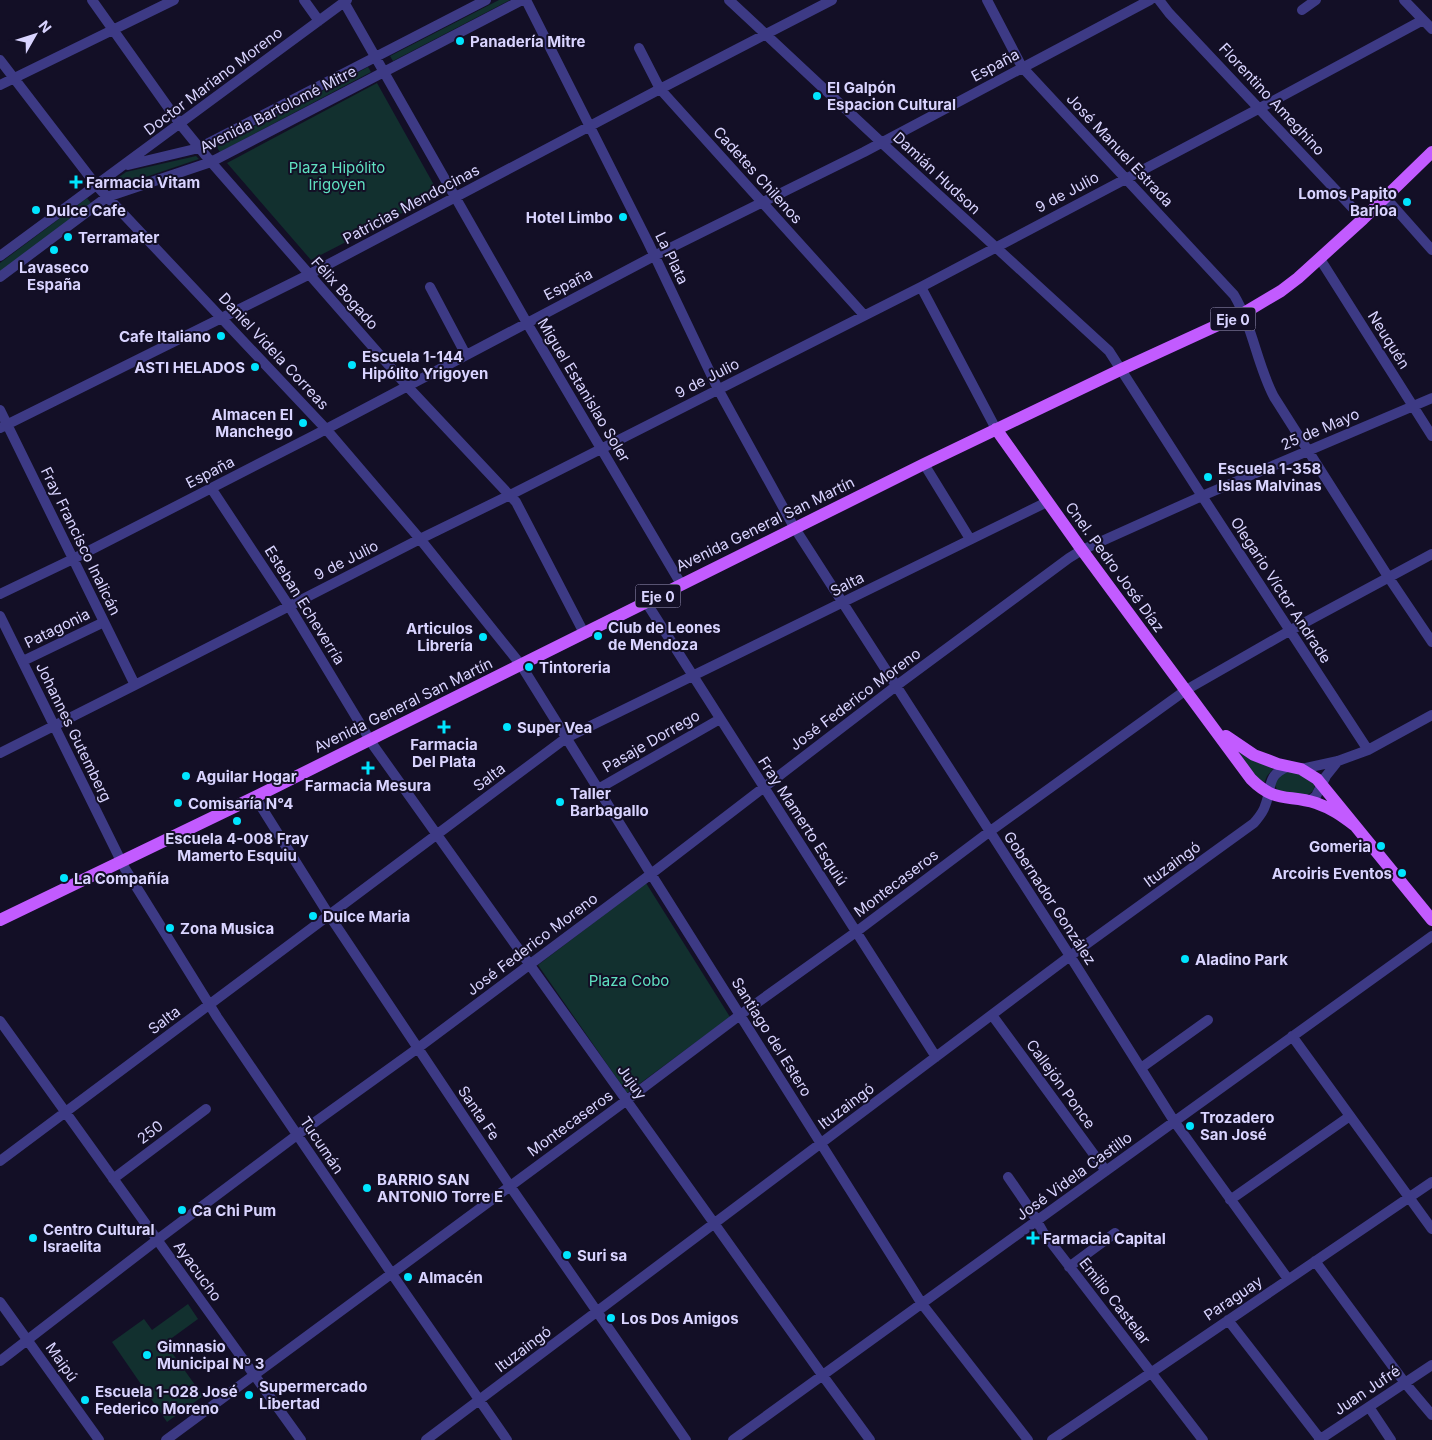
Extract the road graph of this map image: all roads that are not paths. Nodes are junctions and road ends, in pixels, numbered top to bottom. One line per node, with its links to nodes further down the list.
1 (92, 0): 18 (street, Félix Bogado)
2 (174, 0): 18 (street)
3 (304, 0): 16 (street)
4 (486, 0): 21 (street, Avenida Bartolomé Mitre)
5 (524, 0): 24 (street, Avenida Bartolomé Mitre); 30 (street, La Plata)
6 (729, 0): 19 (street, Damián Hudson)
7 (832, 0): 19 (street, Patricias Mendocinas)
8 (987, 0): 23 (street, José Manuel Estrada)
9 (1150, 0): 23 (street, España)
10 (1159, 0): 28 (street, Florentino Ameghino)
11 (1316, 0): 14 (street)
12 (1404, 0): 15 (street)
13 (346, 1): 16 (street, Doctor Mariano Moreno); 21 (street, Miguel Estanislao Soler)
14 (1302, 10)
15 (1423, 20): 17 (street); 28 (street, 9 de Julio)
16 (318, 21): 29 (street, Doctor Mariano Moreno)
17 (1432, 29)
18 (113, 30): 25 (street); 29 (street, Félix Bogado)
19 (767, 34): 27 (street, Patricias Mendocinas); 31 (street, Damián Hudson)
20 (639, 48): 27 (street, Cadetes Chilenos)
21 (376, 58): 24 (street, Miguel Estanislao Soler); 32 (street, Avenida Bartolomé Mitre)
22 (0, 60): 25 (street, Daniel Videla Correas)
23 (1022, 67): 31 (street, España); 36 (street, José Manuel Estrada)
24 (384, 71): 34 (street, Avenida Bartolomé Mitre); 40 (street, Miguel Estanislao Soler)
25 (14, 79): 26 (street); 37 (street, Daniel Videla Correas)
26 (0, 85)
27 (660, 89): 30 (street, Patricias Mendocinas); 41 (street, Cadetes Chilenos)
28 (1260, 108): 36 (street, 9 de Julio); 42 (street, Florentino Ameghino)
29 (180, 124): 32 (street, Félix Bogado); 35 (street, Doctor Mariano Moreno)
30 (589, 127): 40 (street, Patricias Mendocinas); 46 (street, La Plata)
31 (882, 142): 41 (street, España); 43 (street, Damián Hudson)
32 (199, 148): 34 (street, Félix Bogado); 35 (street, Avenida Bartolomé Mitre)
33 (1432, 152): 39 (main road, Avenida General San Martín / Eje 0)
34 (211, 162): 38 (street, Avenida Bartolomé Mitre); 48 (street, Félix Bogado)
35 (122, 166): 37 (street, Doctor Mariano Moreno)
36 (1126, 178): 43 (street, 9 de Julio); 52 (street, José Manuel Estrada)
37 (96, 185): 38 (street, Daniel Videla Correas); 45 (street)
38 (107, 197): 49 (street, Avenida Bartolomé Mitre); 54 (street, Daniel Videla Correas)
39 (1385, 197): 42 (main road, Avenida General San Martín / Eje 0); 44 (street)
40 (455, 198): 48 (street, Patricias Mendocinas); 55 (street, Miguel Estanislao Soler)
41 (762, 203): 46 (street, España); 53 (street, Cadetes Chilenos)
42 (1364, 218): 47 (main road, Avenida General San Martín / Eje 0)
43 (996, 247): 50 (street, 9 de Julio); 57 (street, Damián Hudson)
44 (1432, 250)
45 (0, 256)
46 (654, 256): 55 (street, España); 59 (street, La Plata)
47 (1320, 259): 52 (main road, Avenida General San Martín / Eje 0); 61 (street, Neuquén)
48 (308, 275): 54 (street, Patricias Mendocinas); 58 (street, Félix Bogado)
49 (0, 277)
50 (920, 287): 53 (street, 9 de Julio); 65 (street)
51 (430, 288): 56 (street)
52 (1244, 313): 57 (main road, Avenida General San Martín / Eje 0); 68 (street, José Manuel Estrada)
53 (864, 315): 59 (street, 9 de Julio)
54 (223, 318): 63 (street, Patricias Mendocinas); 64 (street, Daniel Videla Correas)
55 (527, 323): 56 (street, España); 67 (street, Miguel Estanislao Soler)
56 (466, 355): 58 (street, España)
57 (1122, 369): 65 (main road, Avenida General San Martín / Eje 0); 72 (street, Olegario Víctor Andrade)
58 (408, 386): 64 (street, España); 71 (street, Félix Bogado)
59 (718, 389): 67 (street, 9 de Julio); 74 (street, La Plata)
60 (1432, 398): 61 (street, 25 de Mayo)
61 (1412, 406): 66 (street, Neuquén); 68 (street, 25 de Mayo)
62 (0, 410): 63 (street, Fray Francisco Inalicán)
63 (3, 426): 79 (street, Fray Francisco Inalicán)
64 (326, 429): 70 (street, España); 75 (street, Daniel Videla Correas)
65 (996, 429): 69 (main road, Avenida General San Martín / Eje 0); 73 (main road, Cnel. Pedro José Díaz)
66 (1432, 436)
67 (601, 448): 71 (street, 9 de Julio); 81 (street, Miguel Estanislao Soler)
68 (1308, 451): 72 (street, 25 de Mayo); 80 (street, José Manuel Estrada)
69 (924, 464): 74 (main road, Avenida General San Martín / Eje 0); 76 (street)
70 (211, 488): 79 (street, España); 85 (street, Esteban Echeverría)
71 (510, 495): 75 (street, 9 de Julio); 89 (street, Félix Bogado)
72 (1202, 496): 77 (street, 25 de Mayo); 88 (street, Olegario Víctor Andrade)
73 (1047, 502): 76 (street, Salta); 77 (main road, Cnel. Pedro José Díaz)
74 (794, 527): 81 (main road, Avenida General San Martín / Eje 0); 84 (street, Gobernador González)
75 (420, 539): 85 (street, 9 de Julio); 92 (street, Daniel Videla Correas)
76 (970, 539): 84 (street, Salta)
77 (1082, 550): 95 (street, José Federico Moreno); 96 (main road, Cnel. Pedro José Díaz)
78 (1432, 554): 80 (street, Montecaseros)
79 (73, 559): 82 (street, España); 87 (street, Fray Francisco Inalicán)
80 (1389, 578): 88 (street, Montecaseros); 90 (street, José Manuel Estrada)
81 (681, 584): 83 (main road, Avenida General San Martín / Eje 0)
82 (0, 594)
83 (646, 602): 89 (main road, Avenida General San Martín / Eje 0); 93 (street, Fray Mamerto Esquiú)
84 (843, 603): 93 (street, Salta); 95 (street, Gobernador González)
85 (289, 606): 94 (street, 9 de Julio); 102 (street, Esteban Echeverría)
86 (0, 616): 91 (street, Johannes Gutemberg)
87 (104, 622): 91 (street, Patagonia); 94 (street, Fray Francisco Inalicán)
88 (1291, 630): 96 (street, Montecaseros); 103 (street, Olegario Víctor Andrade)
89 (584, 634): 92 (main road, Avenida General San Martín / Eje 0)
90 (1432, 642)
91 (22, 661): 100 (street, Johannes Gutemberg)
92 (521, 665): 101 (street, Santiago del Estero); 102 (main road, Avenida General San Martín / Eje 0)
93 (693, 676): 98 (street, Fray Mamerto Esquiú); 101 (street, Salta)
94 (136, 685): 100 (street, 9 de Julio)
95 (896, 686): 108 (street, José Federico Moreno); 114 (street, Gobernador González)
96 (1186, 690): 99 (main road, Cnel. Pedro José Díaz); 114 (street, Montecaseros)
97 (1432, 715): 103 (street)
98 (720, 719): 108 (street, Fray Mamerto Esquiú); 109 (street, Pasaje Dorrego)
99 (1211, 722): 106 (main road, Cnel. Pedro José Díaz); 110 (main road, Cnel. Pedro José Díaz)
100 (54, 726): 104 (street, 9 de Julio); 116 (street, Johannes Gutemberg)
101 (566, 738): 109 (street, Santiago del Estero); 115 (street, Salta)
102 (370, 740): 111 (main road, Avenida General San Martín / Eje 0); 115 (street, Jujuy)
103 (1368, 750): 105 (street)
104 (0, 752)
105 (1338, 761): 107 (street); 107 (street)
106 (1287, 767): 107 (main road, Cnel. Pedro José Díaz); 110 (street, Ituzaingó)
107 (1313, 779): 112 (street); 113 (main road)
108 (764, 788): 117 (street, José Federico Moreno); 121 (street, Fray Mamerto Esquiú)
109 (598, 789): 117 (street, Santiago del Estero)
110 (1273, 792): 112 (main road); 123 (street, Ituzaingó)
111 (255, 797): 116 (main road, Avenida General San Martín / Eje 0); 118 (street, Santa Fe)
112 (1309, 801): 113 (main road)
113 (1354, 825): 120 (main road)
114 (990, 832): 121 (street, Montecaseros); 123 (street, Gobernador González)
115 (438, 835): 118 (street, Salta); 124 (street, Jujuy)
116 (121, 861): 119 (main road, Avenida General San Martín / Eje 0); 125 (street, Tucumán)
117 (651, 874): 124 (street, José Federico Moreno); 126 (street, Santiago del Estero)
118 (329, 915): 125 (street, Salta); 131 (street, Santa Fe)
119 (0, 920)
120 (1432, 920)
121 (856, 932): 126 (street, Montecaseros); 132 (street, Fray Mamerto Esquiú)
122 (1432, 936): 130 (street, José Videla Castillo)
123 (1070, 956): 127 (street, Ituzaingó); 133 (street, Gobernador González)
124 (530, 964): 131 (street, José Federico Moreno); 134 (street, Jujuy)
125 (209, 1005): 136 (street, Salta); 139 (street, Tucumán)
126 (740, 1015): 134 (street, Montecaseros); 140 (street, Santiago del Estero)
127 (992, 1015): 132 (street, Ituzaingó); 142 (street, Callejón Ponce)
128 (1208, 1020): 133 (street)
129 (0, 1022): 136 (street, Ayacucho)
130 (1292, 1036): 137 (street); 138 (street, José Videla Castillo)
131 (418, 1048): 139 (street, José Federico Moreno); 146 (street, Santa Fe)
132 (936, 1057): 140 (street, Ituzaingó)
133 (1141, 1068): 138 (street, Gobernador González)
134 (627, 1100): 146 (street, Montecaseros); 150 (street, Jujuy)
135 (206, 1109): 144 (street, 250)
136 (65, 1112): 141 (street, Salta); 144 (street, Ayacucho)
137 (1350, 1116): 147 (street); 148 (street)
138 (1174, 1121): 142 (street, José Videla Castillo); 148 (street, Gobernador González)
139 (297, 1135): 153 (street, José Federico Moreno); 156 (street, Tucumán)
140 (821, 1144): 150 (street, Ituzaingó); 159 (street, Santiago del Estero)
141 (0, 1161)
142 (1106, 1170): 149 (street, José Videla Castillo)
143 (1008, 1177): 149 (street, Emilio Castelar)
144 (113, 1179): 153 (street, Ayacucho)
145 (1432, 1182): 147 (street, Paraguay)
146 (510, 1186): 156 (street, Montecaseros); 160 (street, Santa Fe)
147 (1409, 1197): 151 (street); 154 (street, Paraguay)
148 (1230, 1200): 157 (street, Gobernador González)
149 (1037, 1222): 155 (street, Emilio Castelar); 159 (street, José Videla Castillo)
150 (714, 1224): 160 (street, Ituzaingó); 167 (street, Jujuy)
151 (1432, 1229)
152 (1115, 1232): 155 (street)
153 (157, 1240): 162 (street, José Federico Moreno); 166 (street, Ayacucho)
154 (1315, 1261): 157 (street, Paraguay); 168 (street)
155 (1069, 1267): 165 (street, Emilio Castelar)
156 (392, 1274): 166 (street, Montecaseros); 169 (street, Tucumán)
157 (1288, 1279): 161 (street, Paraguay)
158 (0, 1302): 162 (street, Maipú)
159 (922, 1304): 167 (street, José Videla Castillo); 180 (street, Santiago del Estero)
160 (597, 1312): 169 (street, Ituzaingó); 177 (street, Santa Fe)
161 (1228, 1320): 165 (street, Paraguay); 183 (street)
162 (27, 1340): 163 (street, José Federico Moreno); 172 (street, Maipú)
163 (0, 1361)
164 (1432, 1365): 168 (street, Juan Jufré)
165 (1151, 1373): 181 (street, Paraguay); 182 (street, Emilio Castelar)
166 (254, 1375): 173 (street, Montecaseros); 174 (street, Ayacucho)
167 (823, 1376): 178 (street, José Videla Castillo); 179 (street, Jujuy)
168 (1405, 1383): 170 (street, Juan Jufré); 171 (street)
169 (480, 1400): 175 (street, Ituzaingó); 176 (street, Tucumán)
170 (1369, 1407): 183 (street, Juan Jufré); 184 (street)
171 (1432, 1415)
172 (99, 1440)
173 (166, 1440)
174 (301, 1440)
175 (426, 1440)
176 (507, 1440)
177 (686, 1440)
178 (733, 1440)
179 (870, 1440)
180 (1028, 1440)
181 (1052, 1440)
182 (1203, 1440)
183 (1320, 1440)
184 (1391, 1440)

